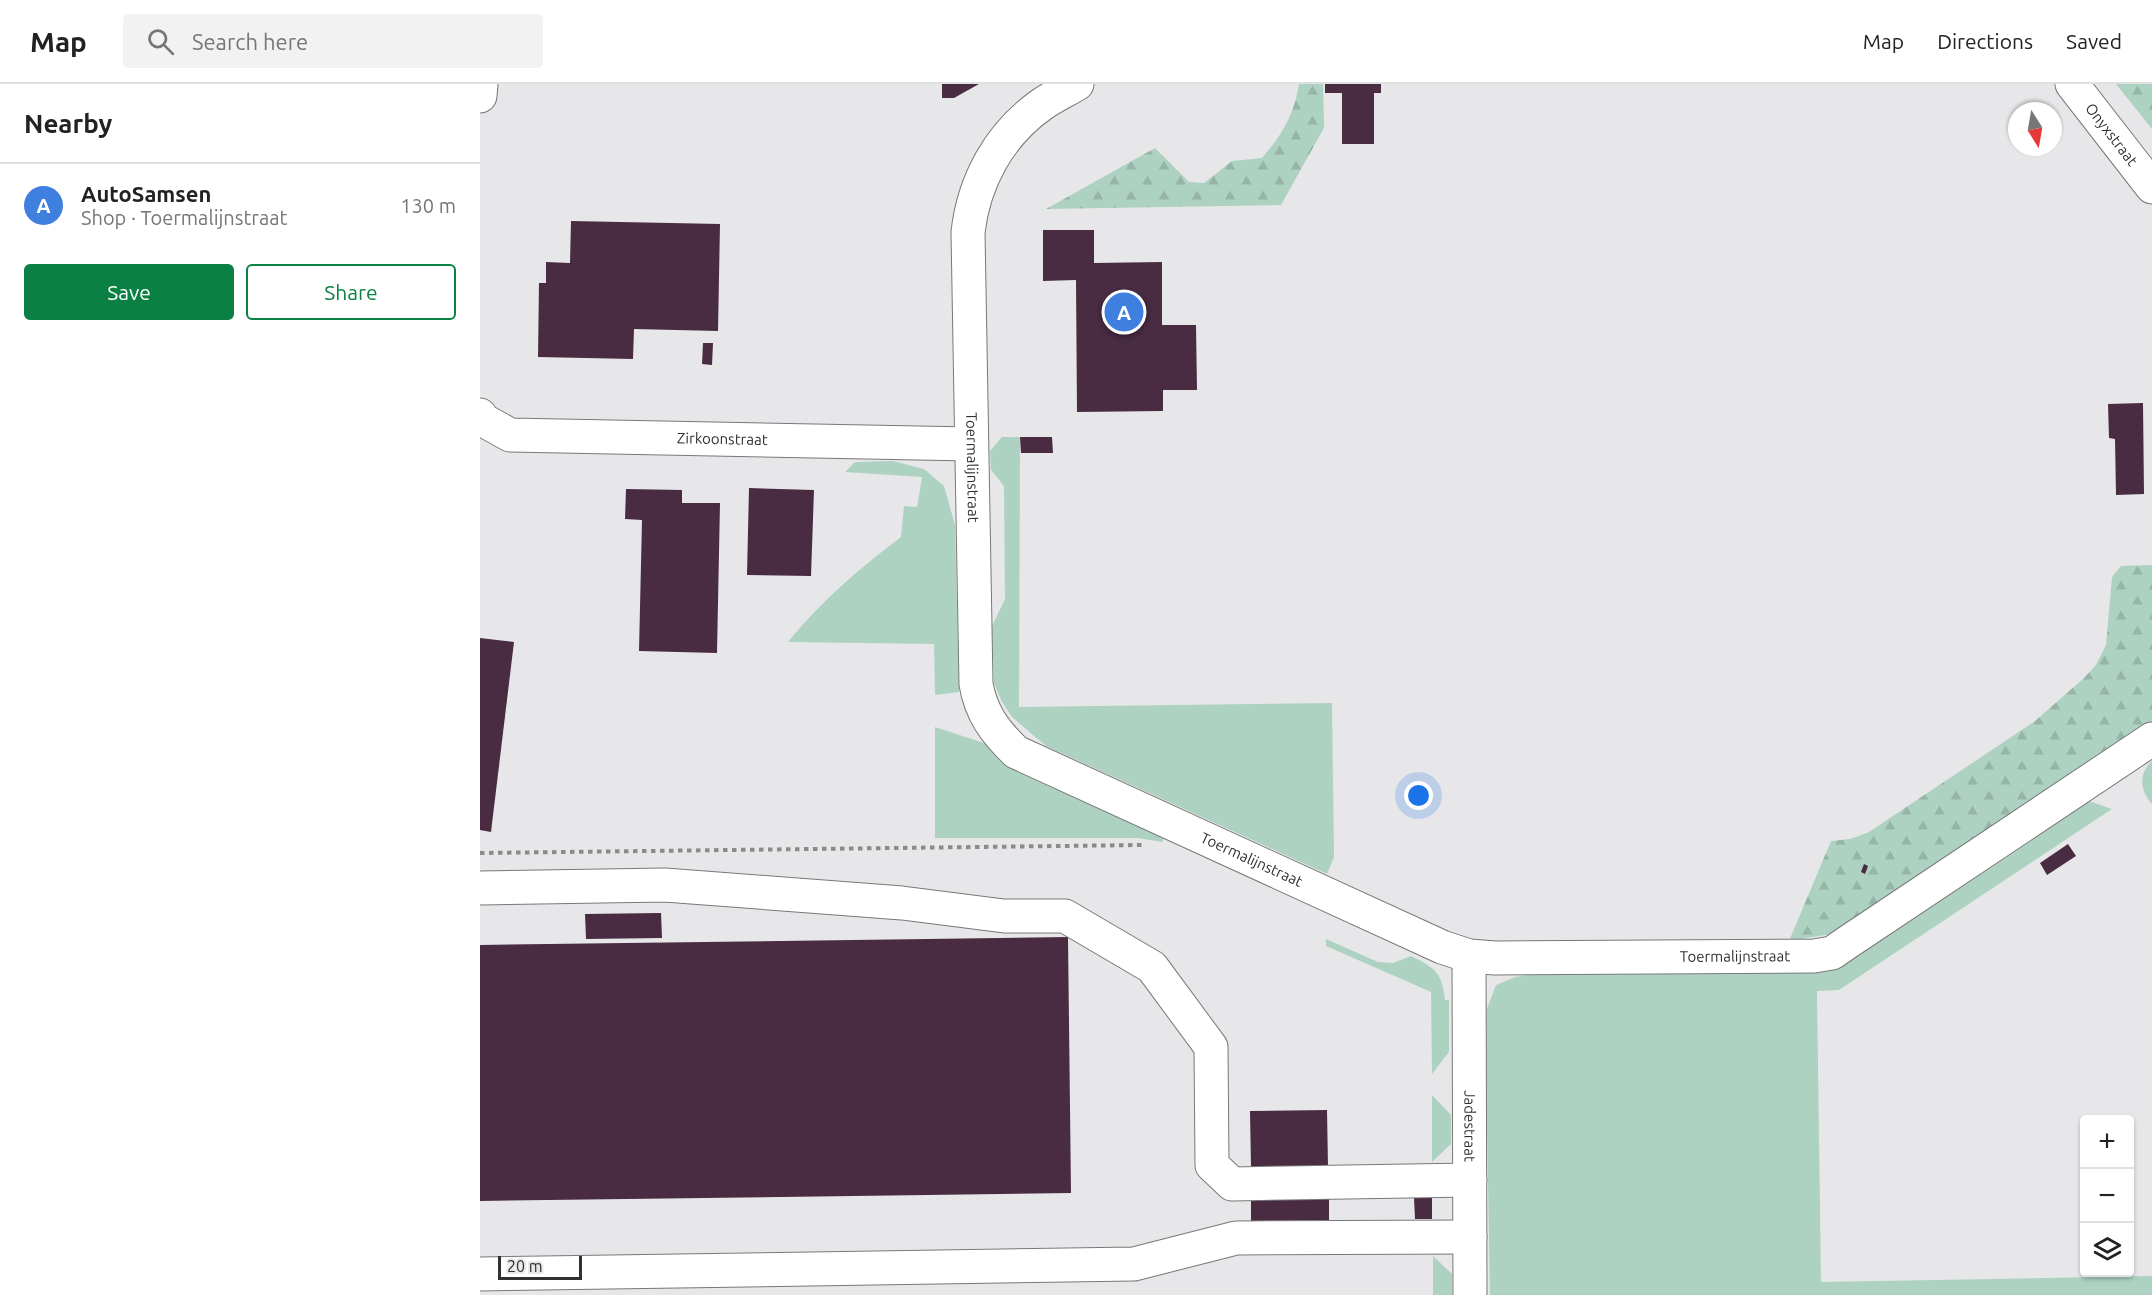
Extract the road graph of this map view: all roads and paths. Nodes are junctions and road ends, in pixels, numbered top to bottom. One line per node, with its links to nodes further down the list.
1 (481, 84): 4 (street)
2 (1077, 84): 7 (street, Toermalijnstraat)
3 (2072, 84): 5 (street, Onyxstraat)
4 (480, 96)
5 (2152, 187)
6 (480, 415): 7 (street, Zirkoonstraat)
7 (971, 444): 12 (street, Toermalijnstraat)
8 (2152, 740): 12 (street, Toermalijnstraat)
9 (1150, 848): 10 (path)
10 (480, 853)
11 (480, 888): 13 (street)
12 (1469, 956): 13 (street, Jadestraat)
13 (1470, 1180): 14 (street, Jadestraat)
14 (1470, 1236): 15 (street); 16 (street, Jadestraat)
15 (480, 1274)
16 (1470, 1295)

